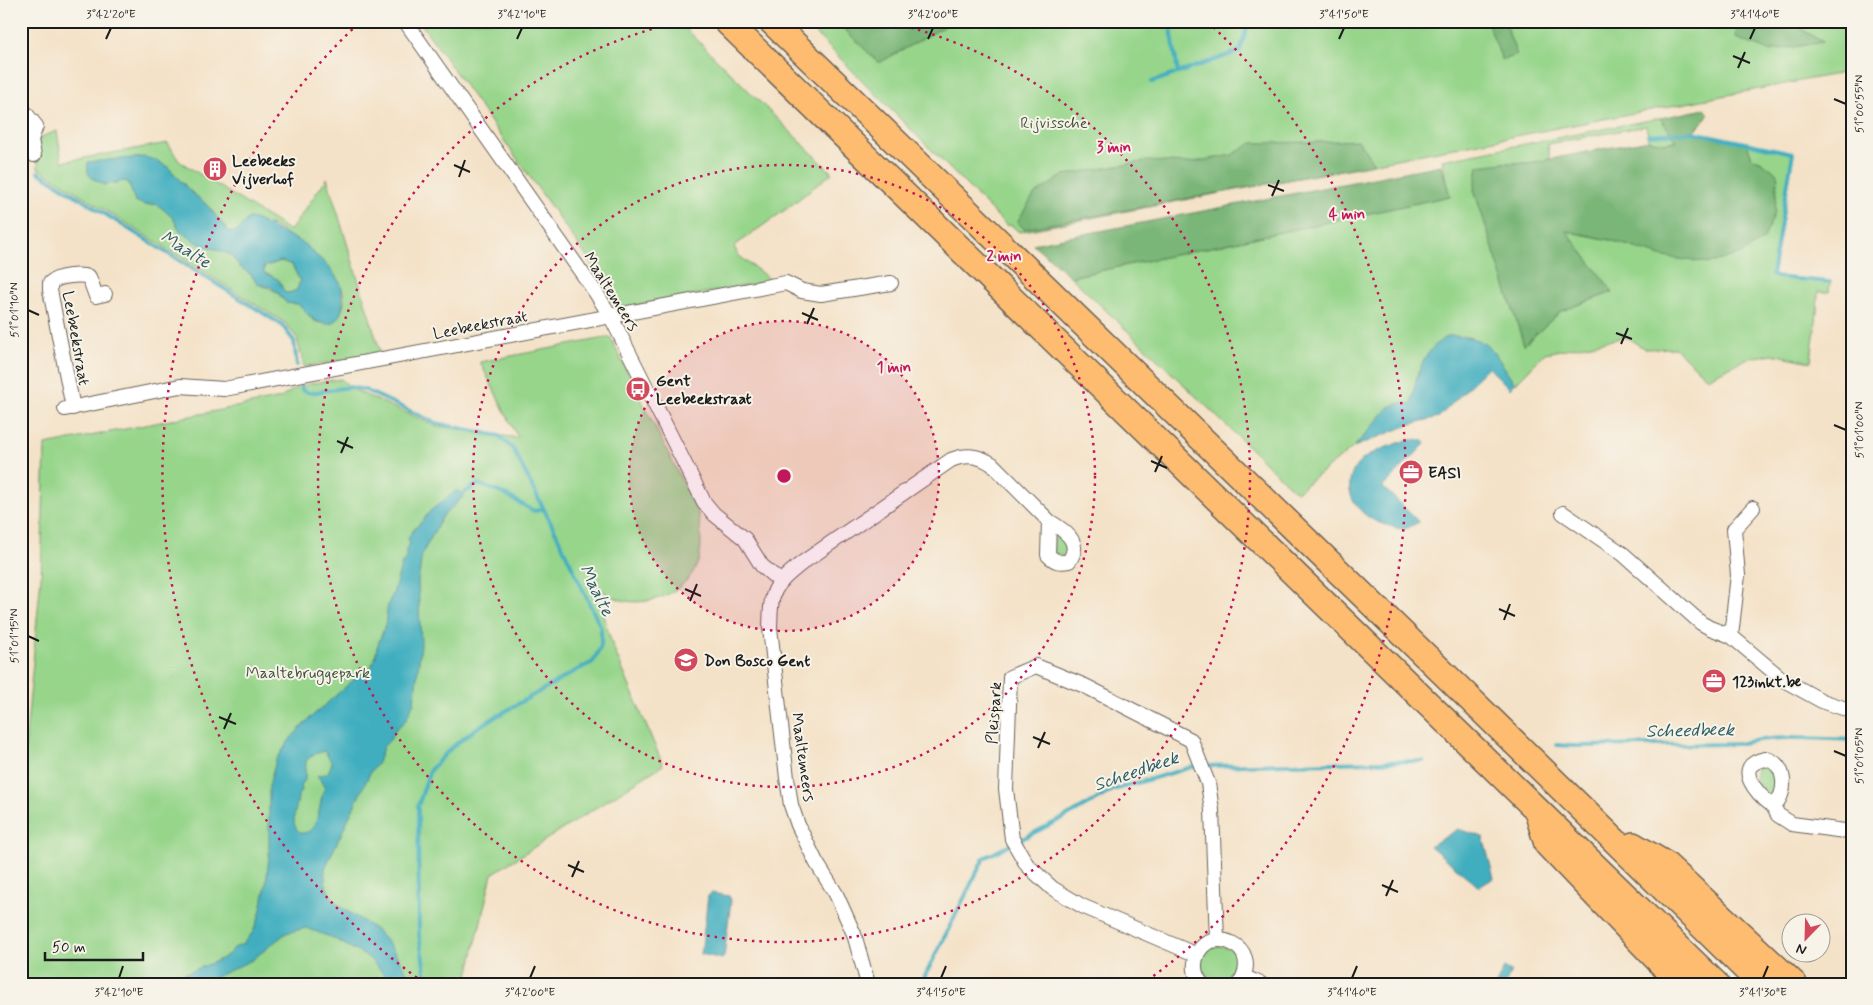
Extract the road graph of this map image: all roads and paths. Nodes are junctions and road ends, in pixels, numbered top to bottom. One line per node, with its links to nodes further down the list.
1 (405, 21): 8 (street, Maaltemeers)
2 (726, 21): 16 (highway)
3 (771, 21): 17 (highway)
4 (21, 101): 5 (street)
5 (34, 155)
6 (891, 283): 8 (street, Leebeekstraat)
7 (105, 294): 8 (street, Leebeekstraat)
8 (611, 317): 12 (street, Maaltemeers)
9 (1753, 508): 13 (street)
10 (1564, 513): 13 (street)
11 (1049, 521): 12 (street)
12 (780, 581): 23 (street, Maaltemeers)
13 (1731, 636): 14 (street)
14 (1852, 711)
15 (1773, 806): 18 (street)
16 (1537, 809): 25 (highway); 26 (highway)
17 (1599, 825): 27 (highway); 28 (highway)
18 (1852, 832)
19 (1217, 940): 20 (street); 20 (street, Pleispark); 21 (street)
20 (1197, 955): 22 (street)
21 (1242, 980): 24 (street)
22 (1198, 983)
23 (868, 984)
24 (1261, 984)
25 (1681, 984)
26 (1716, 984)
27 (1760, 984)
28 (1794, 984)

